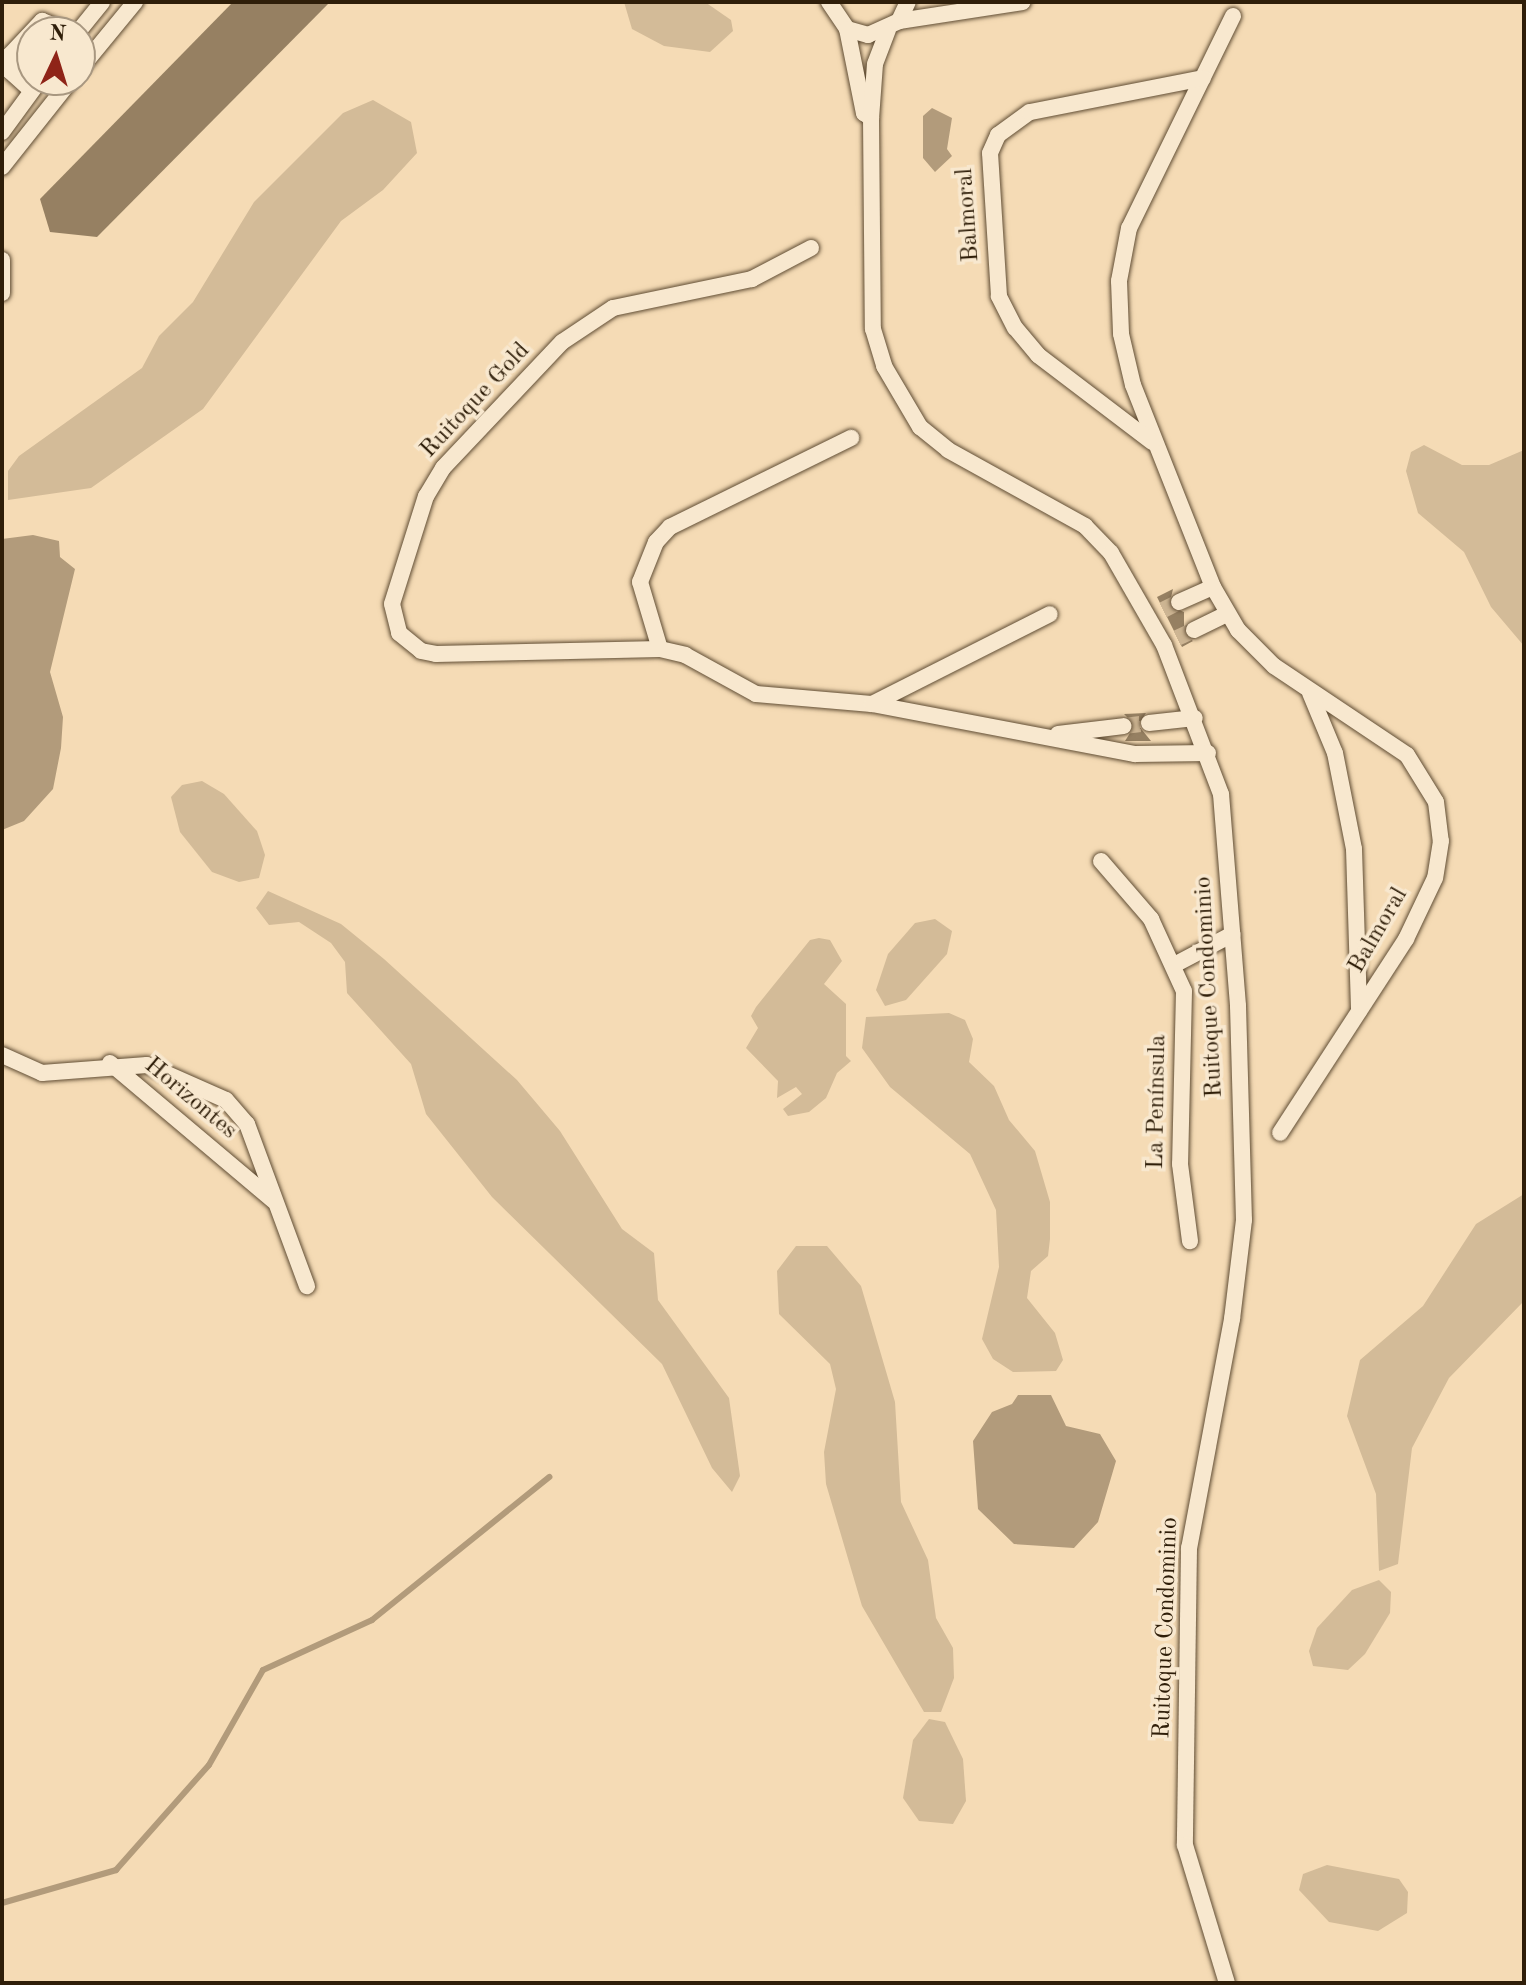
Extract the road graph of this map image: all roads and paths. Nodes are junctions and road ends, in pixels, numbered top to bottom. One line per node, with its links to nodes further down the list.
1 (135, 2): 9 (street)
2 (829, 2): 7 (street, Ruitoque Condominio)
3 (908, 2): 6 (street, Ruitoque Condominio)
4 (1023, 2): 6 (street)
5 (1233, 16): 11 (street, Balmoral)
6 (894, 26): 7 (street); 14 (street, Ruitoque Condominio)
7 (847, 29): 14 (street, Ruitoque Condominio)
8 (16, 49): 10 (street)
9 (96, 50)
10 (16, 74)
11 (1203, 78): 21 (street, Balmoral); 21 (street, Balmoral)
12 (28, 96): 15 (street)
13 (58, 96): 16 (street)
14 (871, 118): 30 (street, Ruitoque Condominio)
15 (2, 132)
16 (2, 167)
17 (811, 248): 27 (street, Ruitoque Gold)
18 (2, 260): 19 (street)
19 (3, 290)
20 (851, 438): 27 (street)
21 (1152, 442): 22 (street, Balmoral)
22 (1213, 587): 23 (street); 25 (street, Balmoral)
23 (1179, 602)
24 (1050, 614): 29 (street)
25 (1227, 614): 26 (street); 28 (street, Balmoral)
26 (1194, 630)
27 (660, 649): 29 (street, Ruitoque Gold)
28 (1310, 692): 38 (street, Balmoral); 38 (street, Balmoral)
29 (872, 704): 33 (street, Ruitoque Gold)
30 (1195, 718): 31 (street); 34 (street, Ruitoque Condominio)
31 (1149, 723)
32 (1124, 726): 33 (street, Ruitoque Gold)
33 (1044, 736): 34 (street, Ruitoque Gold)
34 (1208, 753): 36 (street, Ruitoque Condominio)
35 (1101, 861): 37 (street, La Península)
36 (1233, 934): 37 (street); 45 (street, Ruitoque Condominio)
37 (1176, 964): 43 (street, La Península)
38 (1359, 1013): 41 (street, Balmoral)
39 (2, 1055): 40 (street)
40 (110, 1063): 42 (street, Horizontes); 42 (street, Horizontes)
41 (1280, 1133)
42 (276, 1202): 44 (street, Horizontes)
43 (1190, 1241)
44 (307, 1286)
45 (1227, 1983)

